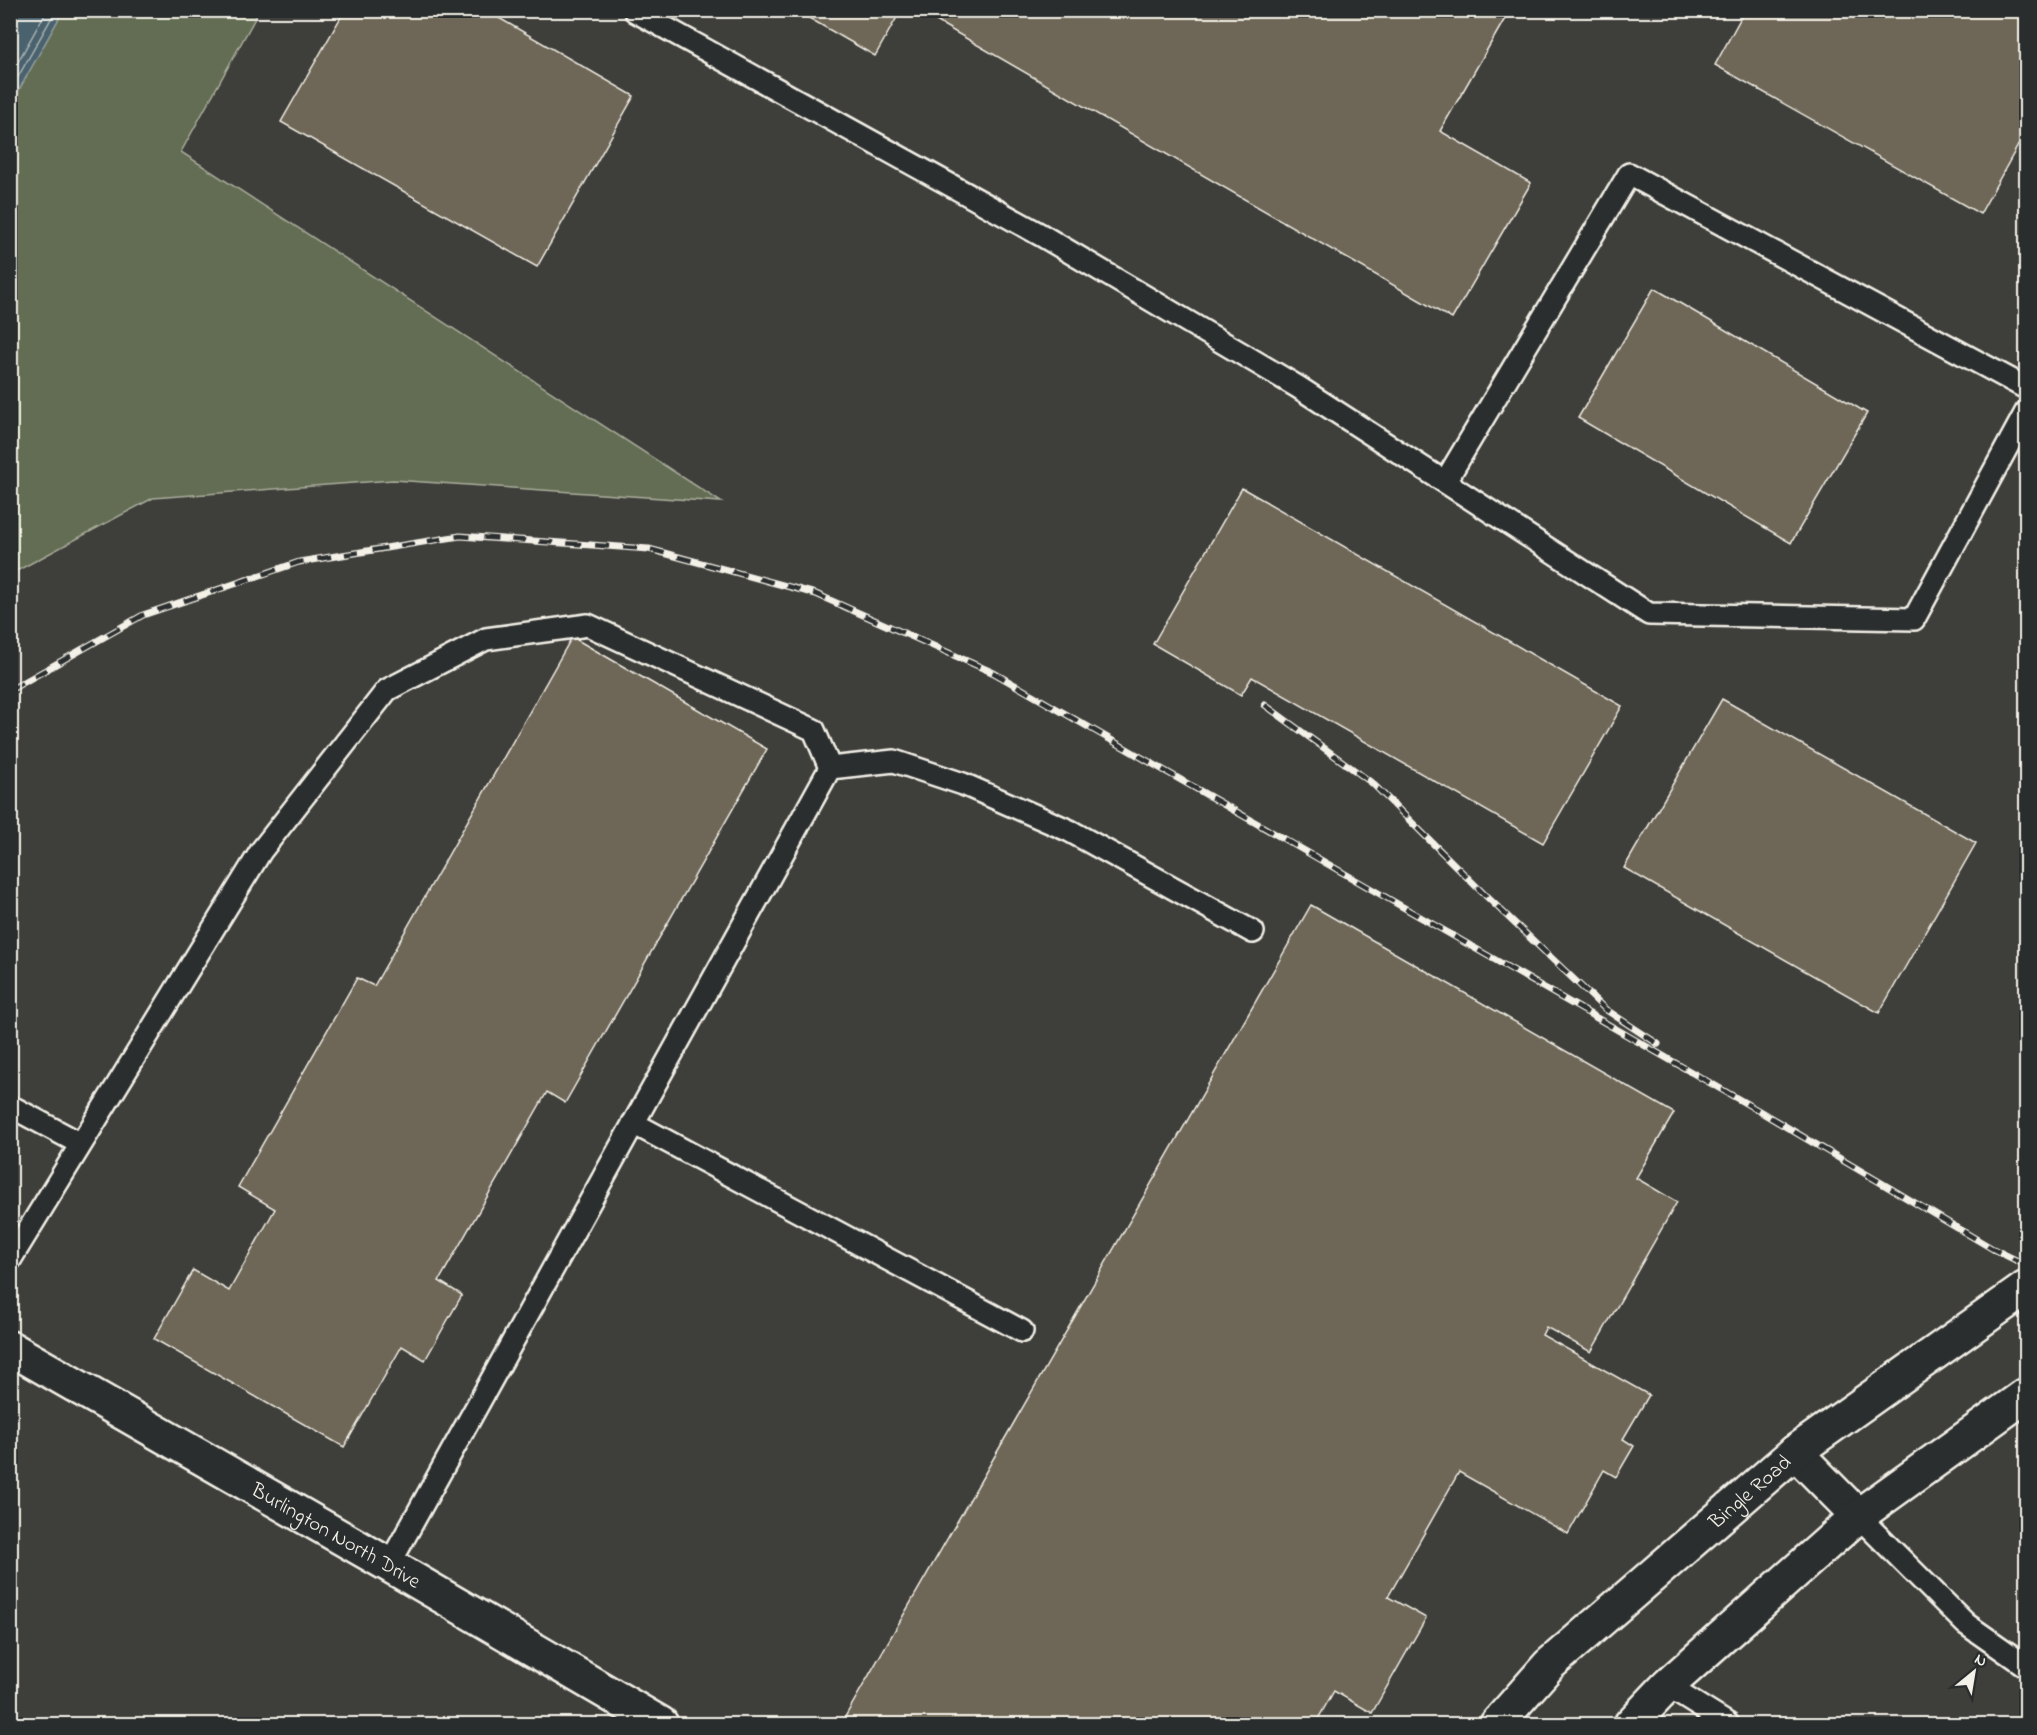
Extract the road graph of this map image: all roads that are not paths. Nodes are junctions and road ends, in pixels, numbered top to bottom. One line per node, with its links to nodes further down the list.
1 (634, 11): 4 (lane)
2 (2023, 379): 4 (lane)
3 (2026, 412): 4 (lane)
4 (1444, 482)
5 (830, 768): 6 (lane); 8 (lane); 9 (lane)
6 (1253, 932)
7 (10, 1106): 9 (lane)
8 (633, 1123): 12 (lane); 17 (lane)
9 (81, 1144): 10 (lane)
10 (10, 1260)
11 (2026, 1288): 15 (main road, Bingle Road)
12 (1022, 1331)
13 (10, 1348): 17 (main road, Burlington North Drive)
14 (2026, 1395): 16 (main road)
15 (1795, 1452): 16 (main road); 21 (main road, Bingle Road)
16 (1858, 1516): 18 (lane); 19 (main road)
17 (389, 1565): 20 (main road, Burlington North Drive)
18 (2026, 1666)
19 (1667, 1686): 22 (main road); 23 (lane)
20 (661, 1725)
21 (1497, 1725)
22 (1631, 1725)
23 (1728, 1725)

